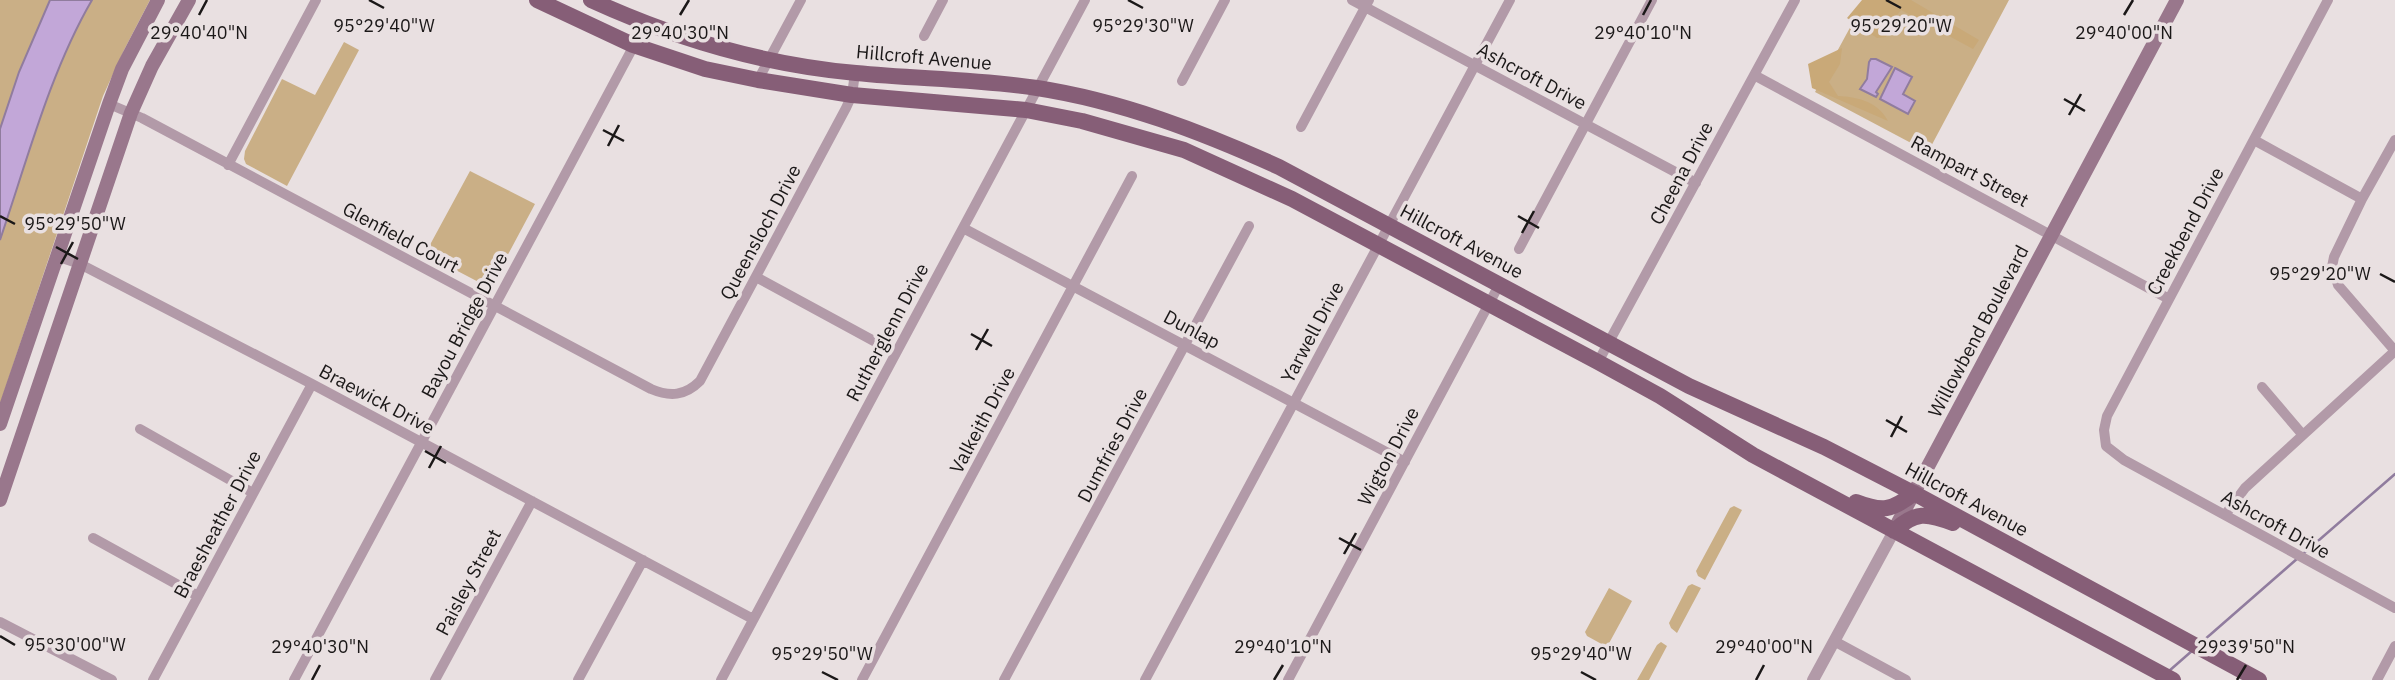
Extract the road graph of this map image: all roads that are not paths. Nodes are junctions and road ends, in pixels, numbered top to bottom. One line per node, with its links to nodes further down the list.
1 (158, 0): 28 (main road)
2 (189, 0): 30 (main road)
3 (316, 0): 35 (street)
4 (537, 0): 19 (main road)
5 (591, 0): 17 (main road, Hillcroft Avenue)
6 (801, 0): 20 (street)
7 (943, 0): 18 (street)
8 (1085, 0): 26 (street, Rutherglenn Drive)
9 (1225, 0): 25 (street)
10 (1352, 0): 16 (street, Ashcroft Drive)
11 (1510, 0): 21 (street, Yarwell Drive)
12 (1652, 0): 31 (street)
13 (1795, 0): 23 (street, Cheena Drive)
14 (2177, 0): 42 (main road, Willowbend Boulevard)
15 (2328, 0): 33 (street, Creekbend Drive)
16 (1367, 4): 21 (street, Ashcroft Drive); 32 (street)
17 (643, 22): 19 (street, Bayou Bridge Drive); 20 (main road, Hillcroft Avenue)
18 (923, 36)
19 (633, 45): 24 (main road); 52 (street, Bayou Bridge Drive)
20 (768, 60): 22 (main road, Hillcroft Avenue); 24 (street)
21 (1475, 66): 31 (street, Ashcroft Drive); 39 (street, Yarwell Drive)
22 (855, 73): 26 (main road, Hillcroft Avenue); 27 (street, Queensloch Drive)
23 (1754, 75): 37 (street, Cheena Drive); 42 (street, Rampart Street)
24 (758, 80): 27 (main road)
25 (1182, 81)
26 (1037, 89): 29 (street, Rutherglenn Drive); 39 (main road, Hillcroft Avenue)
27 (852, 95): 29 (main road); 47 (street, Queensloch Drive)
28 (108, 104): 30 (street, Glenfield Court); 45 (main road)
29 (1026, 110): 41 (street, Rutherglenn Drive); 43 (main road)
30 (131, 113): 35 (street, Glenfield Court); 46 (main road)
31 (1586, 124): 37 (street, Ashcroft Drive); 44 (street)
32 (1301, 127)
33 (2254, 140): 38 (street); 50 (street, Creekbend Drive)
34 (2395, 140): 38 (street)
35 (228, 165): 52 (street, Glenfield Court)
36 (1132, 176): 48 (street, Valkeith Drive)
37 (1696, 183): 53 (street, Cheena Drive)
38 (2362, 199): 55 (street)
39 (1390, 225): 43 (street, Yarwell Drive); 49 (main road, Hillcroft Avenue)
40 (1249, 226): 54 (street, Dumfries Drive)
41 (963, 228): 48 (street, Dunlap); 56 (street, Rutherglenn Drive)
42 (2050, 235): 50 (street, Rampart Street); 70 (main road, Willowbend Boulevard)
43 (1378, 246): 51 (main road); 61 (street, Yarwell Drive)
44 (1519, 249)
45 (56, 256): 46 (street, Braewick Drive); 62 (main road)
46 (80, 264): 58 (street, Braewick Drive); 71 (main road)
47 (755, 277): 56 (street); 60 (street, Queensloch Drive)
48 (1073, 285): 54 (street, Dunlap); 90 (street, Valkeith Drive)
49 (1499, 285): 51 (street, Wigton Drive); 53 (main road, Hillcroft Avenue)
50 (2169, 299): 67 (street, Creekbend Drive)
51 (1489, 305): 57 (main road); 66 (street, Wigton Drive)
52 (494, 306): 60 (street, Glenfield Court); 65 (street, Bayou Bridge Drive)
53 (1609, 343): 57 (street, Cheena Drive); 70 (main road, Hillcroft Avenue)
54 (1186, 345): 61 (street, Dunlap); 91 (street, Dumfries Drive)
55 (2395, 351): 64 (street)
56 (896, 353): 80 (street, Rutherglenn Drive)
57 (1598, 362): 68 (main road)
58 (312, 384): 65 (street, Braewick Drive); 69 (street, Braesheather Drive)
59 (2262, 387): 64 (street)
60 (678, 395)
61 (1294, 403): 66 (street, Dunlap); 92 (street, Yarwell Drive)
62 (0, 424)
63 (140, 429): 69 (street)
64 (2302, 434): 73 (street)
65 (421, 442): 72 (street, Braewick Drive); 86 (street, Bayou Bridge Drive)
66 (1405, 462): 93 (street, Wigton Drive)
67 (2140, 469): 73 (street, Ashcroft Drive)
68 (1820, 491): 70 (main road); 74 (main road)
69 (253, 493): 78 (street, Braesheather Drive)
70 (1914, 493): 74 (main road, Willowbend Boulevard); 75 (main road, Hillcroft Avenue)
71 (0, 500)
72 (532, 501): 77 (street, Braewick Drive); 87 (street, Paisley Street)
73 (2225, 515): 79 (street, Ashcroft Drive)
74 (1894, 531): 75 (main road); 82 (street, Willowbend Boulevard); 96 (main road)
75 (1992, 536): 97 (main road, Hillcroft Avenue)
76 (93, 538): 78 (street)
77 (643, 560): 80 (street, Braewick Drive); 88 (street)
78 (198, 596): 85 (street, Braesheather Drive)
79 (2395, 608)
80 (753, 619): 89 (street, Rutherglenn Drive)
81 (0, 622): 84 (street)
82 (1834, 641): 94 (street, Willowbend Boulevard); 95 (street)
83 (2395, 646): 98 (street)
84 (113, 680)
85 (153, 680)
86 (294, 680)
87 (435, 680)
88 (578, 680)
89 (720, 680)
90 (862, 680)
91 (1004, 680)
92 (1145, 680)
93 (1288, 680)
94 (1813, 680)
95 (1906, 680)
96 (2174, 680)
97 (2259, 680)
98 (2377, 680)

